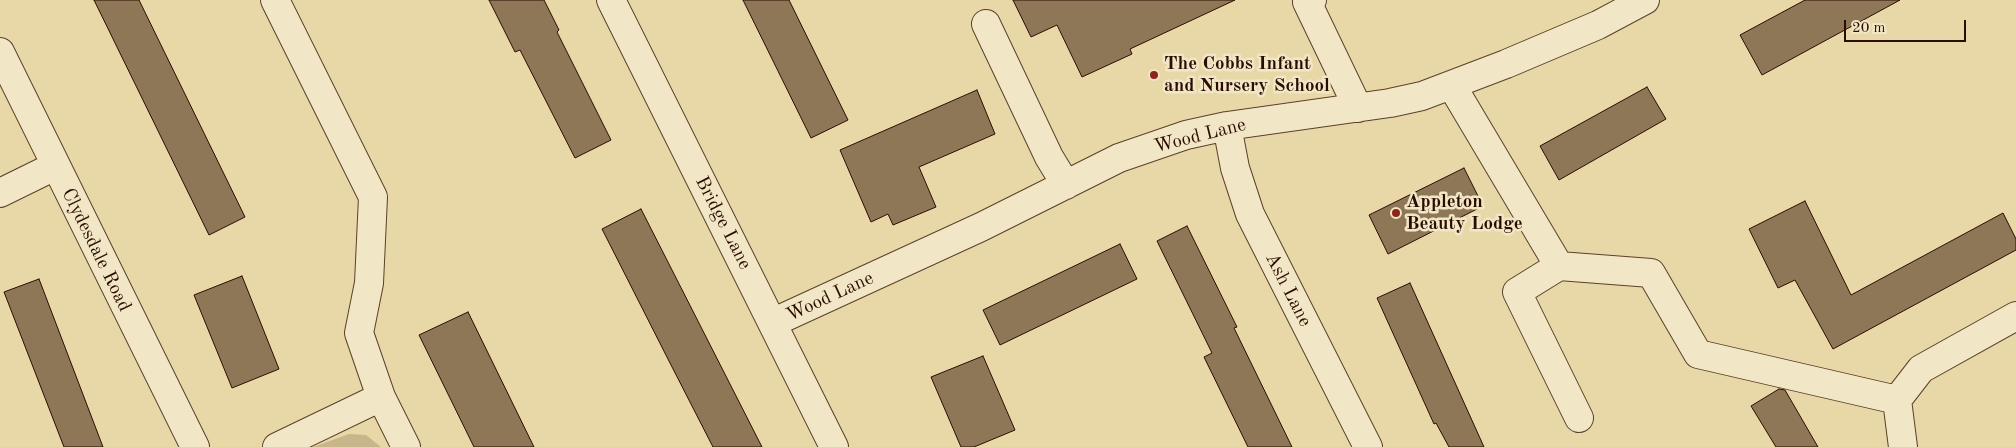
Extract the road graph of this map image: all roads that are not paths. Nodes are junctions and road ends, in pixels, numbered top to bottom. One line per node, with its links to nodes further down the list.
1 (275, 0): 16 (street)
2 (611, 0): 15 (street, Bridge Lane)
3 (1312, 0): 8 (street)
4 (1644, 0): 7 (street, Wood Lane)
5 (986, 24): 11 (street)
6 (0, 52): 10 (street, Clydesdale Road)
7 (1452, 86): 8 (street, Wood Lane); 13 (street)
8 (1358, 108): 9 (street, Wood Lane)
9 (1227, 126): 11 (street, Wood Lane); 23 (street, Ash Lane)
10 (55, 166): 12 (street); 19 (street, Clydesdale Road)
11 (1066, 185): 15 (street, Wood Lane)
12 (0, 193)
13 (1559, 266): 17 (street); 18 (street)
14 (2016, 316): 17 (street)
15 (772, 323): 22 (street, Bridge Lane)
16 (381, 397): 20 (street); 21 (street)
17 (1897, 400): 24 (street)
18 (1579, 418)
19 (194, 447)
20 (277, 447)
21 (406, 447)
22 (834, 447)
23 (1368, 447)
24 (1902, 447)

